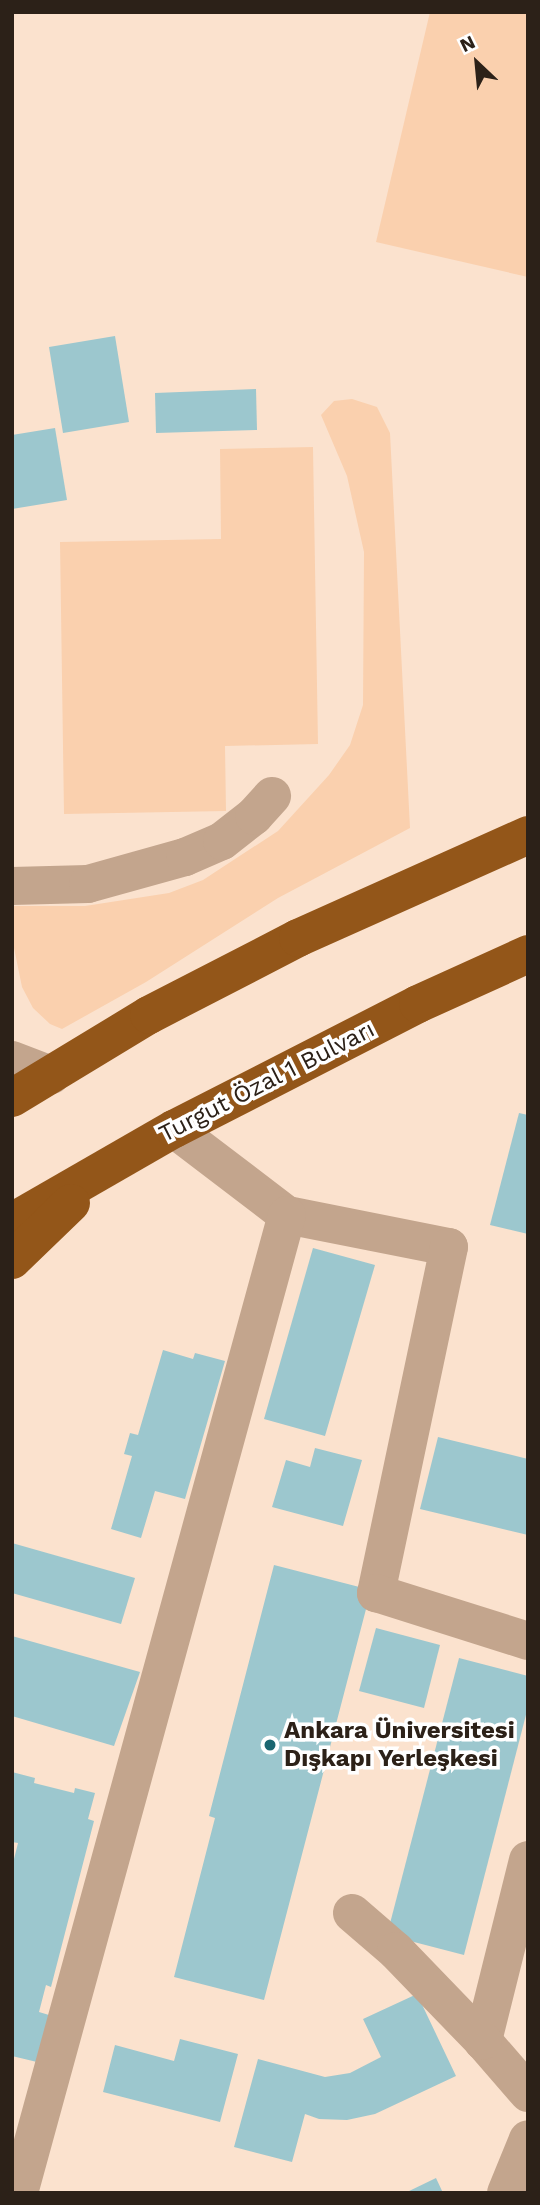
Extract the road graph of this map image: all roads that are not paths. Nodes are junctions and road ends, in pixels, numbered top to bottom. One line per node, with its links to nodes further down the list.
1 (272, 796): 4 (street)
2 (528, 835): 7 (highway)
3 (528, 856): 9 (highway)
4 (12, 886)
5 (528, 954): 10 (highway, Turgut Özal 1 Bulvarı)
6 (12, 1060): 7 (street)
7 (51, 1075): 8 (highway)
8 (12, 1098)
9 (12, 1106)
10 (174, 1129): 11 (street); 12 (highway, Turgut Özal 1 Bulvarı)
11 (288, 1215): 13 (street); 19 (street)
12 (14, 1249)
13 (528, 1641)
14 (528, 1860): 16 (street)
15 (352, 1913): 16 (street)
16 (483, 2041): 17 (street)
17 (528, 2093)
18 (528, 2139): 20 (street)
19 (19, 2193)
20 (506, 2193)

